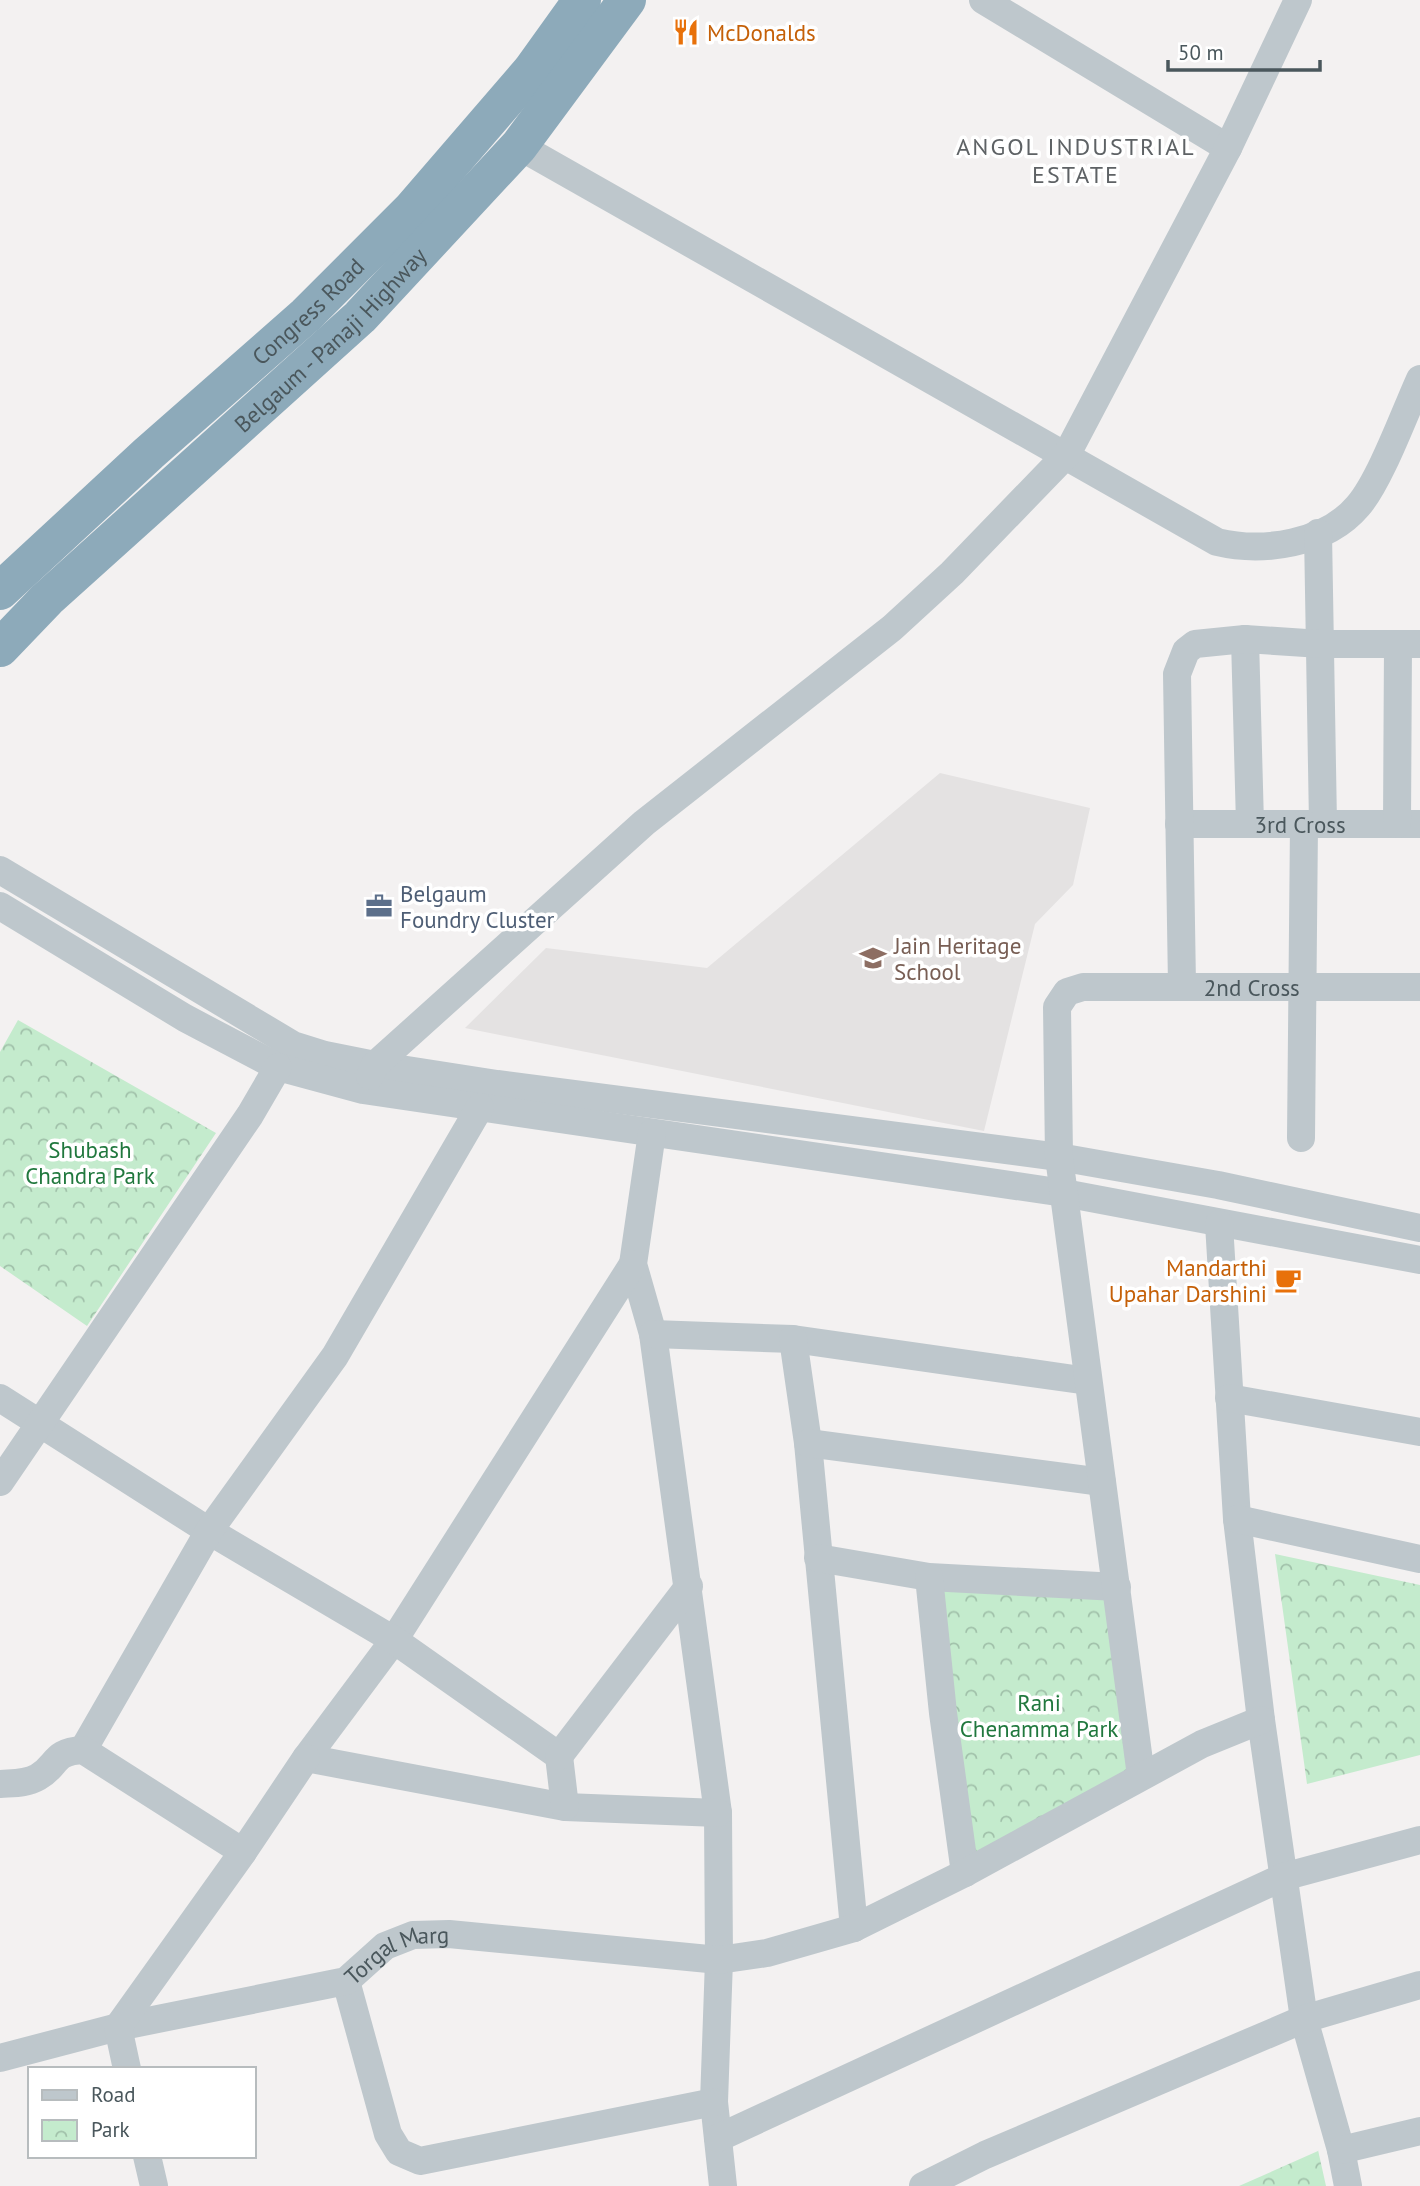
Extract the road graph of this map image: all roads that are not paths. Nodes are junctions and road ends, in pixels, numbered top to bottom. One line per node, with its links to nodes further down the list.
1 (582, 0): 10 (highway, Congress Road)
2 (627, 0): 5 (highway, Belgaum - Panaji Highway)
3 (983, 0): 6 (street)
4 (1298, 0): 6 (street)
5 (519, 146): 8 (street); 14 (highway, Belgaum - Panaji Highway)
6 (1228, 148): 8 (street)
7 (1420, 380): 9 (street)
8 (1067, 454): 9 (street); 25 (street)
9 (1318, 533): 12 (street)
10 (0, 591)
11 (1245, 639): 12 (street); 15 (street); 16 (street)
12 (1321, 644): 13 (street); 17 (street)
13 (1409, 644): 18 (street)
14 (0, 648)
15 (1179, 824): 16 (street, 3rd Cross); 21 (street)
16 (1250, 824): 17 (street, 3rd Cross)
17 (1314, 824): 18 (street, 3rd Cross); 22 (street)
18 (1409, 824)
19 (0, 870): 25 (street)
20 (0, 906): 24 (street)
21 (1182, 985): 22 (street, 2nd Cross); 29 (street, 2nd Cross)
22 (1303, 986): 23 (street, 2nd Cross); 28 (street)
23 (1420, 987)
24 (278, 1067): 25 (street); 40 (street)
25 (369, 1077): 26 (street); 29 (street)
26 (480, 1107): 27 (street); 46 (street)
27 (652, 1133): 30 (street); 34 (street)
28 (1301, 1138)
29 (1059, 1157): 30 (street); 32 (street)
30 (1064, 1193): 31 (street); 37 (street)
31 (1219, 1224): 33 (street); 39 (street)
32 (1420, 1228)
33 (1420, 1260)
34 (633, 1264): 35 (street); 52 (street)
35 (653, 1334): 36 (street); 50 (street)
36 (793, 1339): 37 (street); 42 (street)
37 (1088, 1381): 44 (street)
38 (0, 1398): 40 (street)
39 (1229, 1398): 41 (street); 45 (street)
40 (39, 1422): 43 (street); 46 (street)
41 (1420, 1432)
42 (808, 1443): 44 (street); 47 (street)
43 (0, 1482)
44 (1102, 1482): 51 (street)
45 (1237, 1519): 48 (street); 53 (street)
46 (209, 1531): 52 (street); 54 (street)
47 (818, 1558): 49 (street); 65 (street)
48 (1420, 1559)
49 (929, 1577): 51 (street); 63 (street)
50 (689, 1586): 55 (street); 60 (street)
51 (1117, 1587): 57 (street)
52 (394, 1640): 55 (street); 56 (street)
53 (1261, 1720): 57 (street, Torgal Marg); 64 (street)
54 (83, 1750): 58 (street); 62 (street)
55 (559, 1756): 59 (street)
56 (306, 1758): 59 (street); 62 (street)
57 (1141, 1776): 63 (street, Torgal Marg)
58 (0, 1784)
59 (565, 1807): 60 (street)
60 (718, 1813): 66 (street)
61 (1420, 1840): 64 (street)
62 (243, 1852): 70 (street)
63 (965, 1873): 65 (street, Torgal Marg)
64 (1283, 1877): 69 (street); 75 (street)
65 (854, 1928): 66 (street, Torgal Marg)
66 (719, 1960): 67 (street, Torgal Marg); 73 (street)
67 (346, 1981): 70 (street, Torgal Marg); 73 (street)
68 (1420, 1985): 69 (street)
69 (1304, 2019): 76 (street); 80 (street)
70 (118, 2027): 71 (street, Torgal Marg); 72 (street)
71 (0, 2058)
72 (127, 2067)
73 (714, 2102): 75 (street)
74 (1420, 2131): 76 (street)
75 (718, 2138): 79 (street)
76 (1341, 2150): 81 (street)
77 (147, 2158): 78 (street)
78 (154, 2186)
79 (723, 2186)
80 (923, 2186)
81 (1348, 2186)

